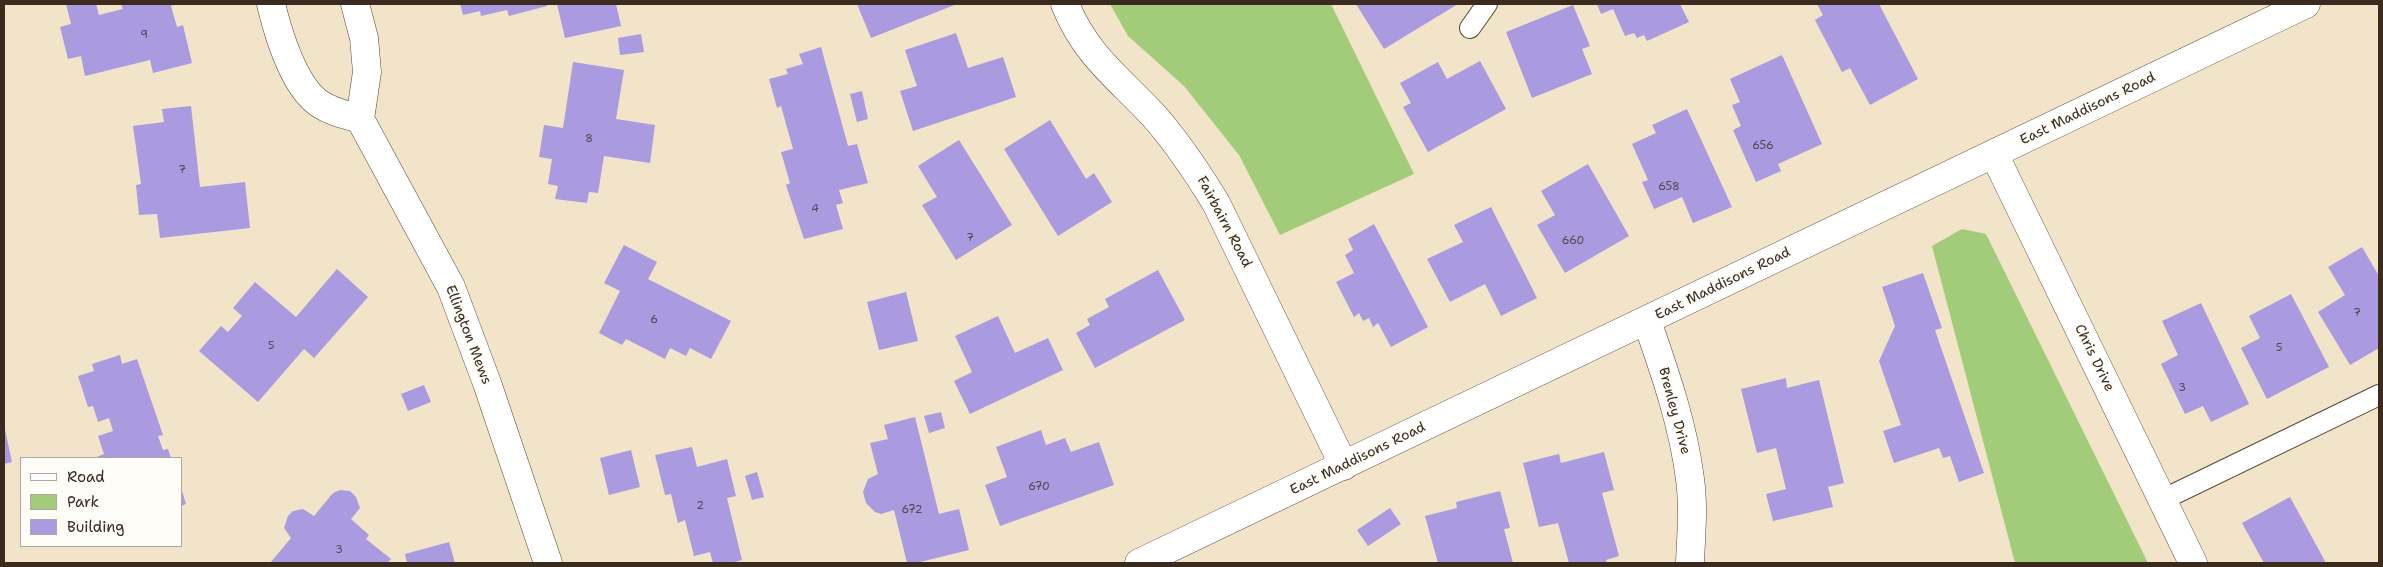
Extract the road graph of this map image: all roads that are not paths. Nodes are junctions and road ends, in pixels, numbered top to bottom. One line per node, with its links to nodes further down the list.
1 (271, 4): 7 (street)
2 (355, 4): 7 (street)
3 (1065, 4): 11 (street, Fairbairn Road)
4 (1486, 4): 6 (lane)
5 (2306, 4): 8 (street, East Maddisons Road)
6 (1470, 28)
7 (360, 119): 13 (street, Ellington Mews)
8 (1994, 154): 9 (street, East Maddisons Road); 12 (street, Chris Drive)
9 (1647, 321): 11 (street, East Maddisons Road); 15 (street, Brenley Drive)
10 (2379, 395): 12 (lane)
11 (1344, 466): 14 (street, East Maddisons Road)
12 (2162, 500): 16 (street, Chris Drive)
13 (548, 563)
14 (1139, 563)
15 (1690, 563)
16 (2193, 563)

